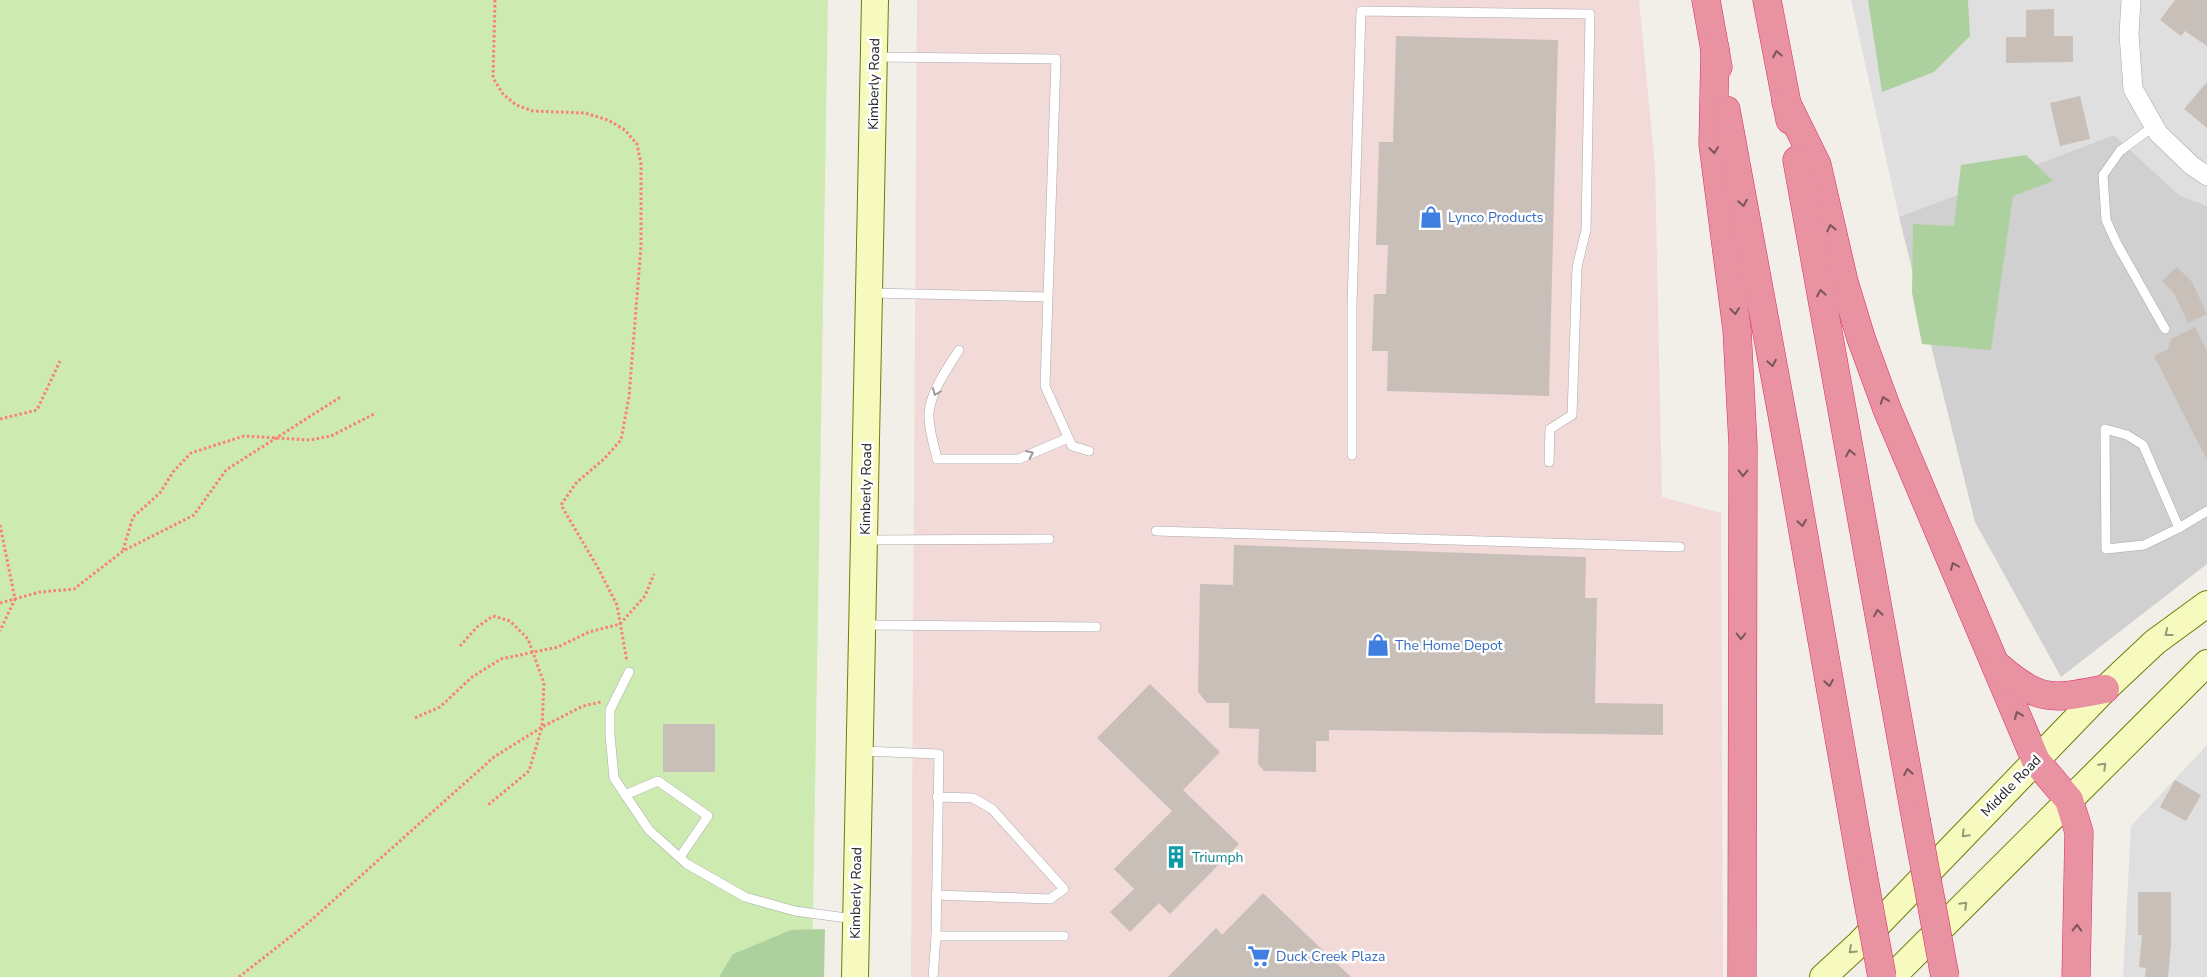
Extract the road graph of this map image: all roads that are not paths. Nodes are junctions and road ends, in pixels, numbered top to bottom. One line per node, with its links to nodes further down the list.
1 (875, 0): 6 (main road, Kimberly Road)
2 (1706, 0): 5 (highway)
3 (1767, 0): 7 (highway, one-way to 3)
4 (2132, 0): 8 (street)
5 (1715, 49): 43 (highway, one-way to 43); 45 (highway, one-way to 45, bridge)
6 (875, 57): 10 (main road, Kimberly Road); 11 (lane)
7 (1786, 102): 28 (highway, one-way to 7); 47 (highway, one-way to 7, bridge)
8 (2154, 126): 9 (street); 12 (lane)
9 (2207, 176)
10 (869, 293): 11 (lane); 22 (main road, Kimberly Road)
11 (1047, 297): 14 (lane)
12 (2165, 329)
13 (959, 350): 14 (lane, one-way to 14)
14 (1068, 438): 15 (lane)
15 (1089, 451)
16 (1352, 455): 17 (lane)
17 (1548, 462)
18 (2207, 511): 19 (lane)
19 (2179, 528): 19 (lane)
20 (1156, 531): 23 (lane)
21 (1049, 539): 22 (lane)
22 (865, 540): 25 (main road, Kimberly Road)
23 (1680, 547)
24 (2207, 604): 30 (main road, Middle Road, one-way to 30)
25 (862, 626): 26 (lane); 31 (main road, Kimberly Road)
26 (1096, 627)
27 (2207, 663): 35 (main road, one-way to 27)
28 (1997, 665): 30 (highway); 32 (highway, one-way to 28)
29 (629, 672): 33 (lane)
30 (2105, 689): 32 (main road, Middle Road)
31 (859, 751): 34 (lane); 38 (main road, Kimberly Road)
32 (2036, 761): 35 (highway); 44 (main road, Middle Road, one-way to 44)
33 (625, 794): 36 (lane); 36 (lane)
34 (937, 797): 37 (lane); 37 (lane)
35 (2069, 800): 46 (main road, one-way to 35); 48 (highway, one-way to 35)
36 (680, 857): 38 (lane)
37 (936, 895): 39 (lane)
38 (856, 919): 41 (main road, Kimberly Road)
39 (936, 936): 40 (lane); 42 (lane)
40 (1064, 936)
41 (854, 977)
42 (933, 977)
43 (1742, 977)
44 (1823, 977)
45 (1882, 977)
46 (1892, 977)
47 (1944, 977)
48 (2076, 977)

